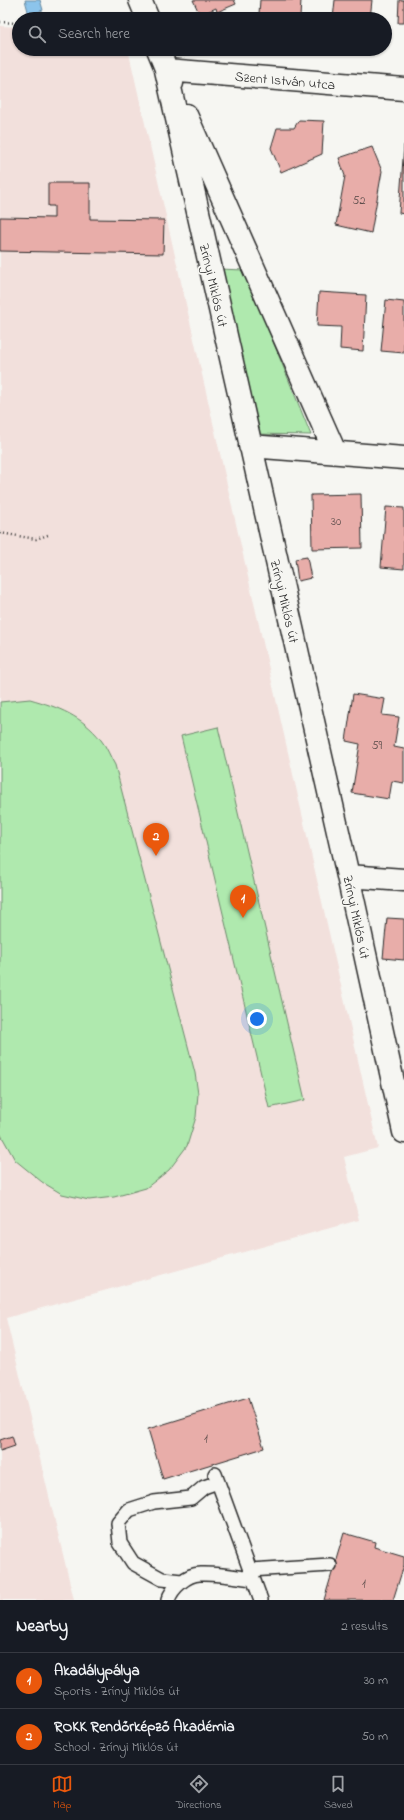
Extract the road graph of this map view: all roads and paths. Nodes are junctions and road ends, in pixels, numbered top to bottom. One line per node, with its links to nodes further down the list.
1 (140, 0): 2 (street)
2 (145, 12)
3 (0, 22): 4 (path)
4 (12, 22)
5 (161, 56): 6 (street, Zrínyi Miklós út)
6 (166, 70): 7 (street, Szent István utca); 8 (street, Zrínyi Miklós út); 9 (street, Zrínyi Miklós út)
7 (404, 90)
8 (250, 446): 9 (street); 13 (street, Zrínyi Miklós út)
9 (335, 452): 10 (street)
10 (404, 458)
11 (0, 534): 12 (path)
12 (48, 535)
13 (348, 876): 14 (street); 15 (street, Zrínyi Miklós út)
14 (404, 880)
15 (404, 1132)
16 (330, 1565): 17 (lane)
17 (252, 1575): 18 (lane); 18 (lane); 20 (lane)
18 (182, 1581): 19 (lane)
19 (168, 1600)
20 (261, 1600)

